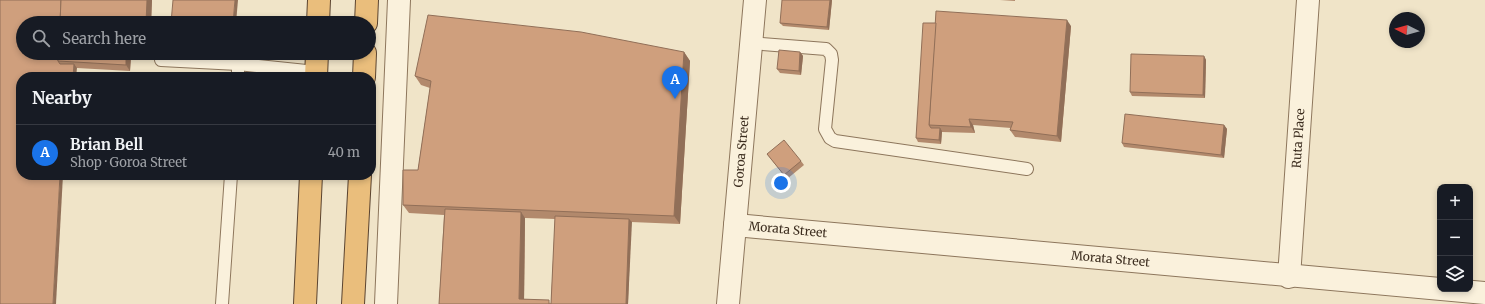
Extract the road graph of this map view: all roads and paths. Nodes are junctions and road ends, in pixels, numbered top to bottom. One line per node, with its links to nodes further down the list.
1 (319, 0): 6 (highway)
2 (367, 0): 7 (highway)
3 (399, 0): 25 (street)
4 (755, 0): 8 (street, Goroa Street)
5 (1308, 0): 20 (street, Ruta Place)
6 (318, 16)
7 (366, 16)
8 (750, 43): 15 (lane); 19 (street, Goroa Street)
9 (161, 60): 11 (lane)
10 (365, 60): 14 (highway)
11 (238, 64): 12 (lane); 13 (lane)
12 (316, 68)
13 (238, 72)
14 (364, 72)
15 (1027, 169)
16 (231, 180): 22 (lane)
17 (311, 180): 23 (highway)
18 (360, 180): 24 (highway)
19 (735, 225): 20 (street, Morata Street); 26 (street, Goroa Street)
20 (1289, 277): 21 (street, Morata Street)
21 (1485, 293)
22 (222, 304)
23 (305, 304)
24 (353, 304)
25 (386, 304)
26 (728, 304)

